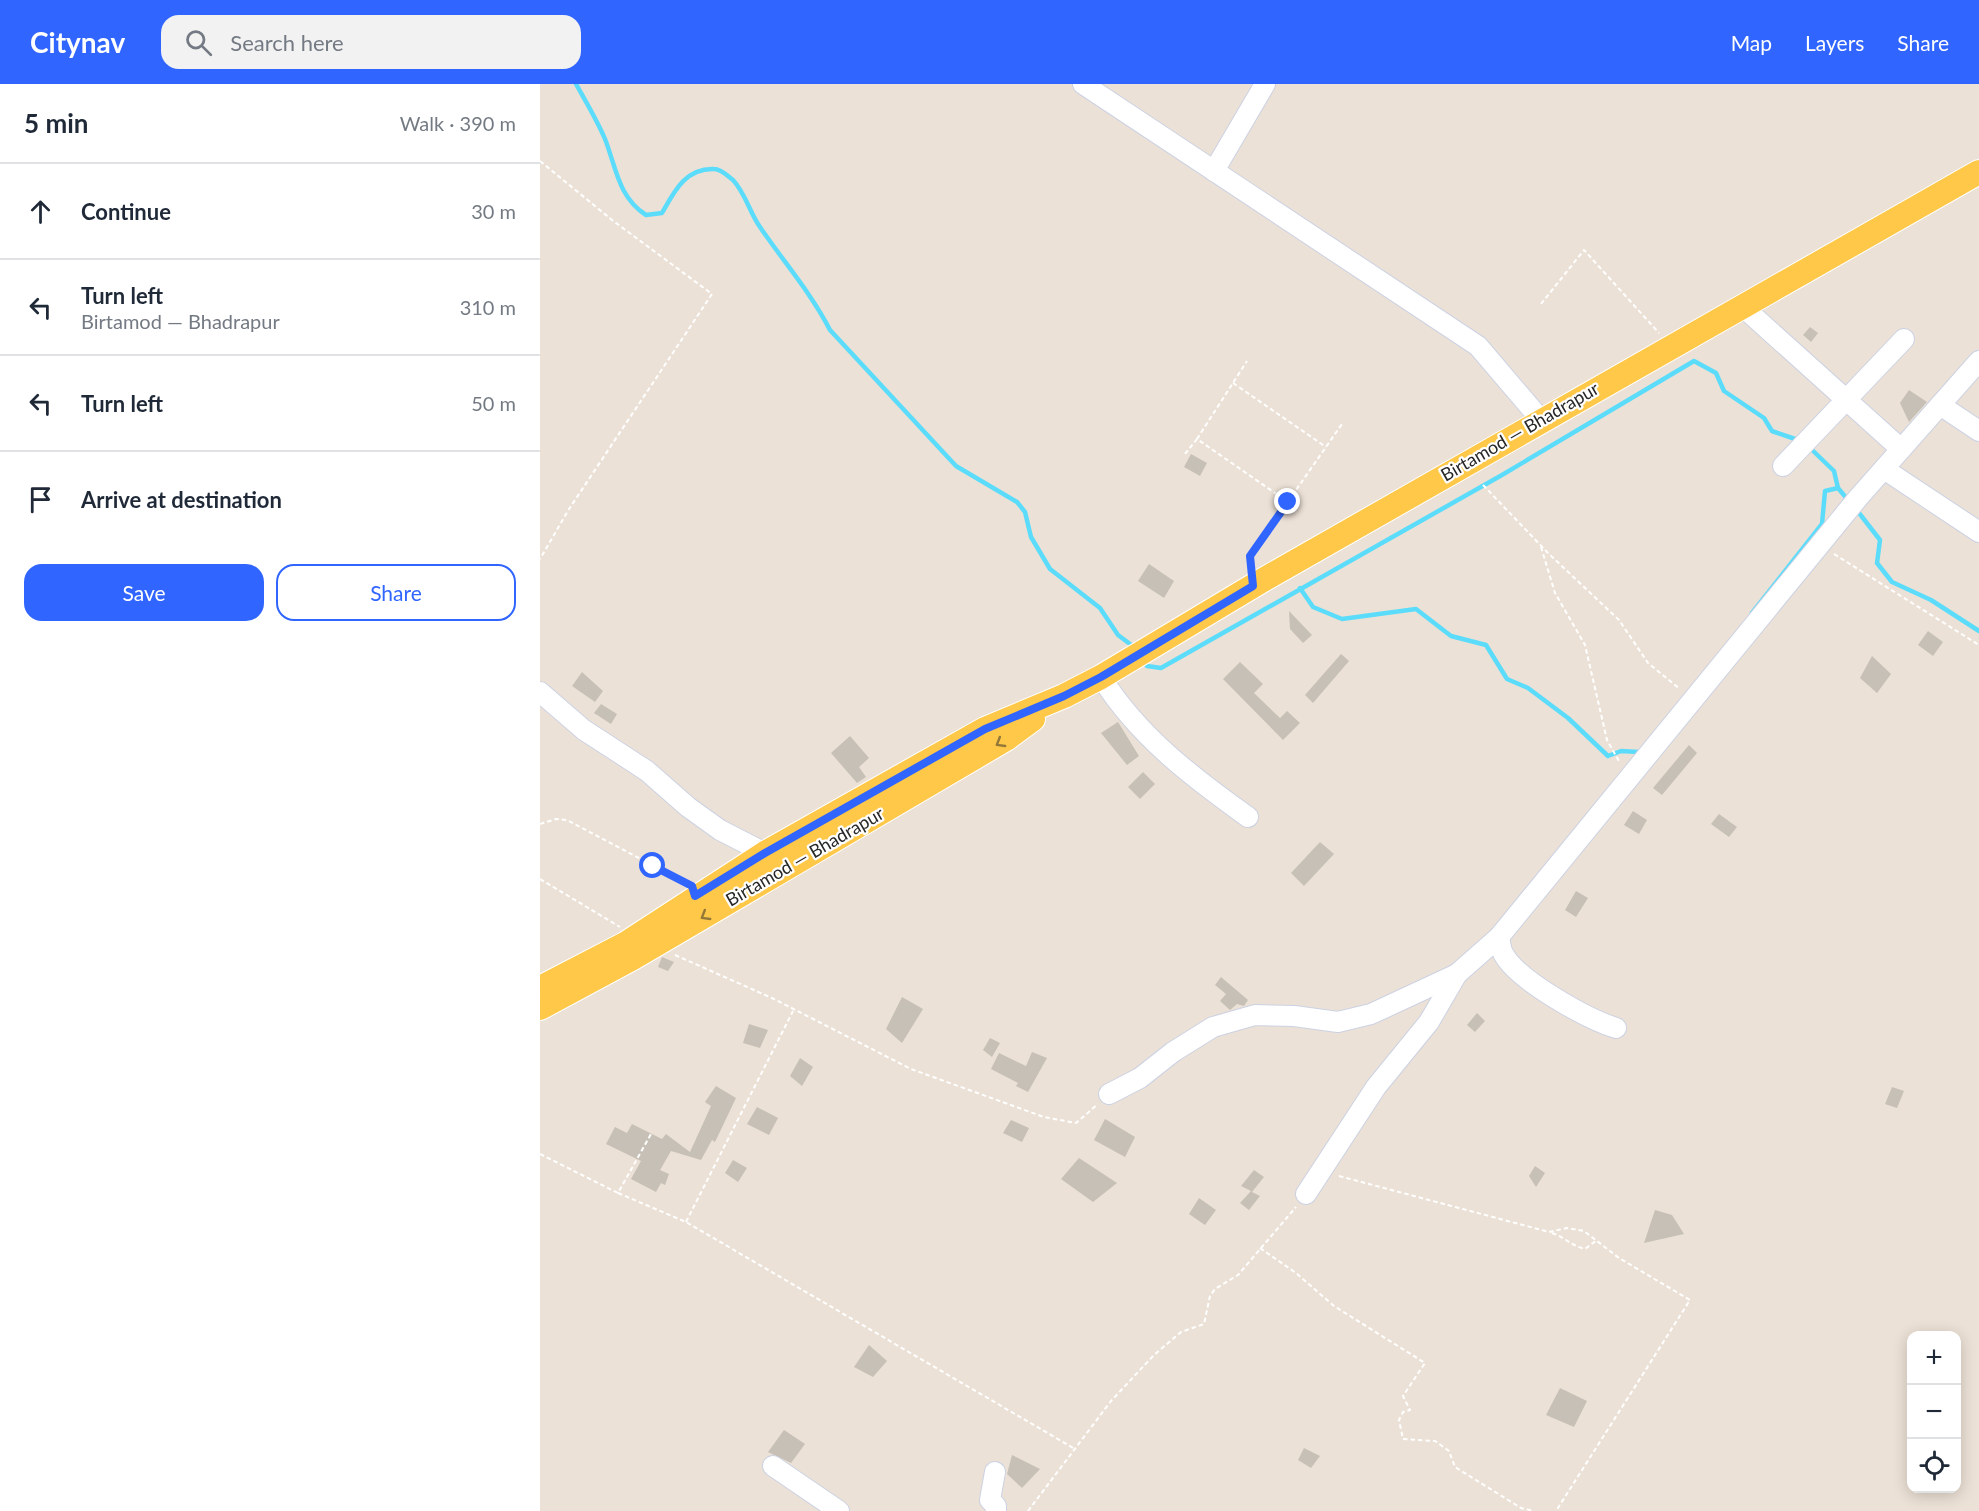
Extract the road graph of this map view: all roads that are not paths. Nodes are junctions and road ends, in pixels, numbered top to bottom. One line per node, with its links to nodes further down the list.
1 (1083, 84): 3 (street)
2 (1265, 84): 3 (street)
3 (1214, 171): 10 (street)
4 (1979, 172): 5 (main road, Birtamod — Bhadrapur)
5 (1742, 306): 8 (street); 10 (main road, Birtamod — Bhadrapur)
6 (1905, 339): 8 (street)
7 (1979, 361): 9 (street)
8 (1847, 400): 12 (street); 13 (street)
9 (1940, 405): 11 (street); 12 (street)
10 (1540, 420): 16 (main road, Birtamod — Bhadrapur)
11 (1979, 431)
12 (1901, 449): 14 (street)
13 (1783, 466)
14 (1884, 469): 15 (street); 21 (street)
15 (1979, 532)
16 (1101, 677): 18 (main road, Birtamod — Bhadrapur); 19 (street)
17 (540, 692): 20 (street)
18 (1064, 696): 20 (main road, Birtamod — Bhadrapur); 22 (main road, Birtamod — Bhadrapur, one-way to 22)
19 (1248, 817)
20 (765, 853): 22 (main road, Birtamod — Bhadrapur)
21 (1499, 937): 23 (street); 26 (street)
22 (640, 943): 24 (main road, Birtamod — Bhadrapur); 25 (main road, Birtamod — Bhadrapur)
23 (1457, 974): 27 (street); 28 (street)
24 (540, 988)
25 (540, 1008)
26 (1616, 1028)
27 (1109, 1094)
28 (1306, 1194)
29 (773, 1466): 31 (street)
30 (994, 1472): 32 (street)
31 (839, 1511)
32 (996, 1511)

